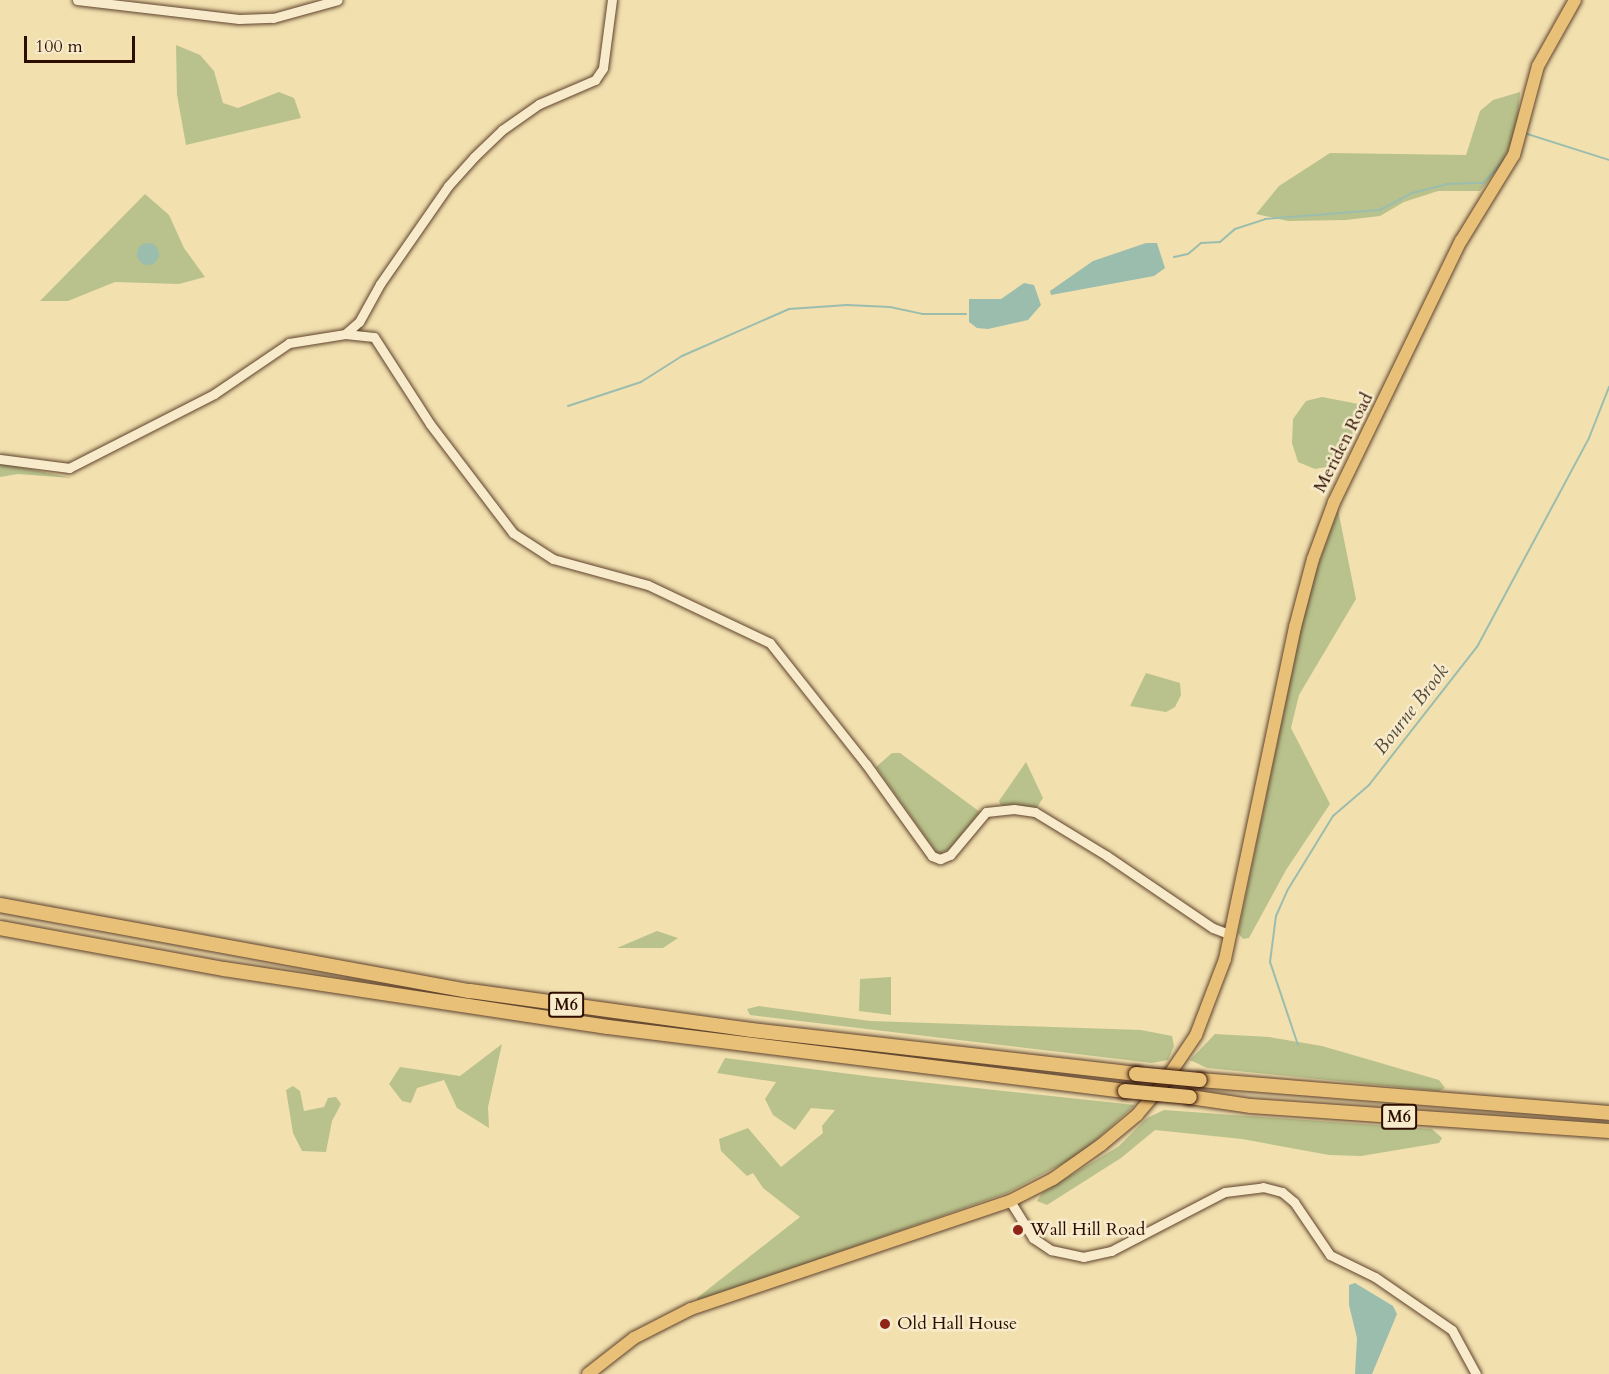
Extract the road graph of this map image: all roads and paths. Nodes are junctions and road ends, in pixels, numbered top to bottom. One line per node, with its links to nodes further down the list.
1 (76, 0): 2 (street)
2 (338, 0)
3 (612, 0): 5 (street)
4 (1575, 0): 11 (main road, Meriden Road)
5 (359, 322): 6 (street); 7 (street)
6 (345, 334): 7 (street); 8 (street)
7 (374, 337): 11 (street)
8 (0, 459)
9 (0, 905): 12 (highway, M6, bridge)
10 (0, 928): 13 (highway, M6, bridge)
11 (1232, 935): 14 (main road, Meriden Road)
12 (1609, 1113)
13 (1609, 1131)
14 (1010, 1201): 15 (main road, Meriden Road); 16 (street)
15 (588, 1374)
16 (1476, 1374)

